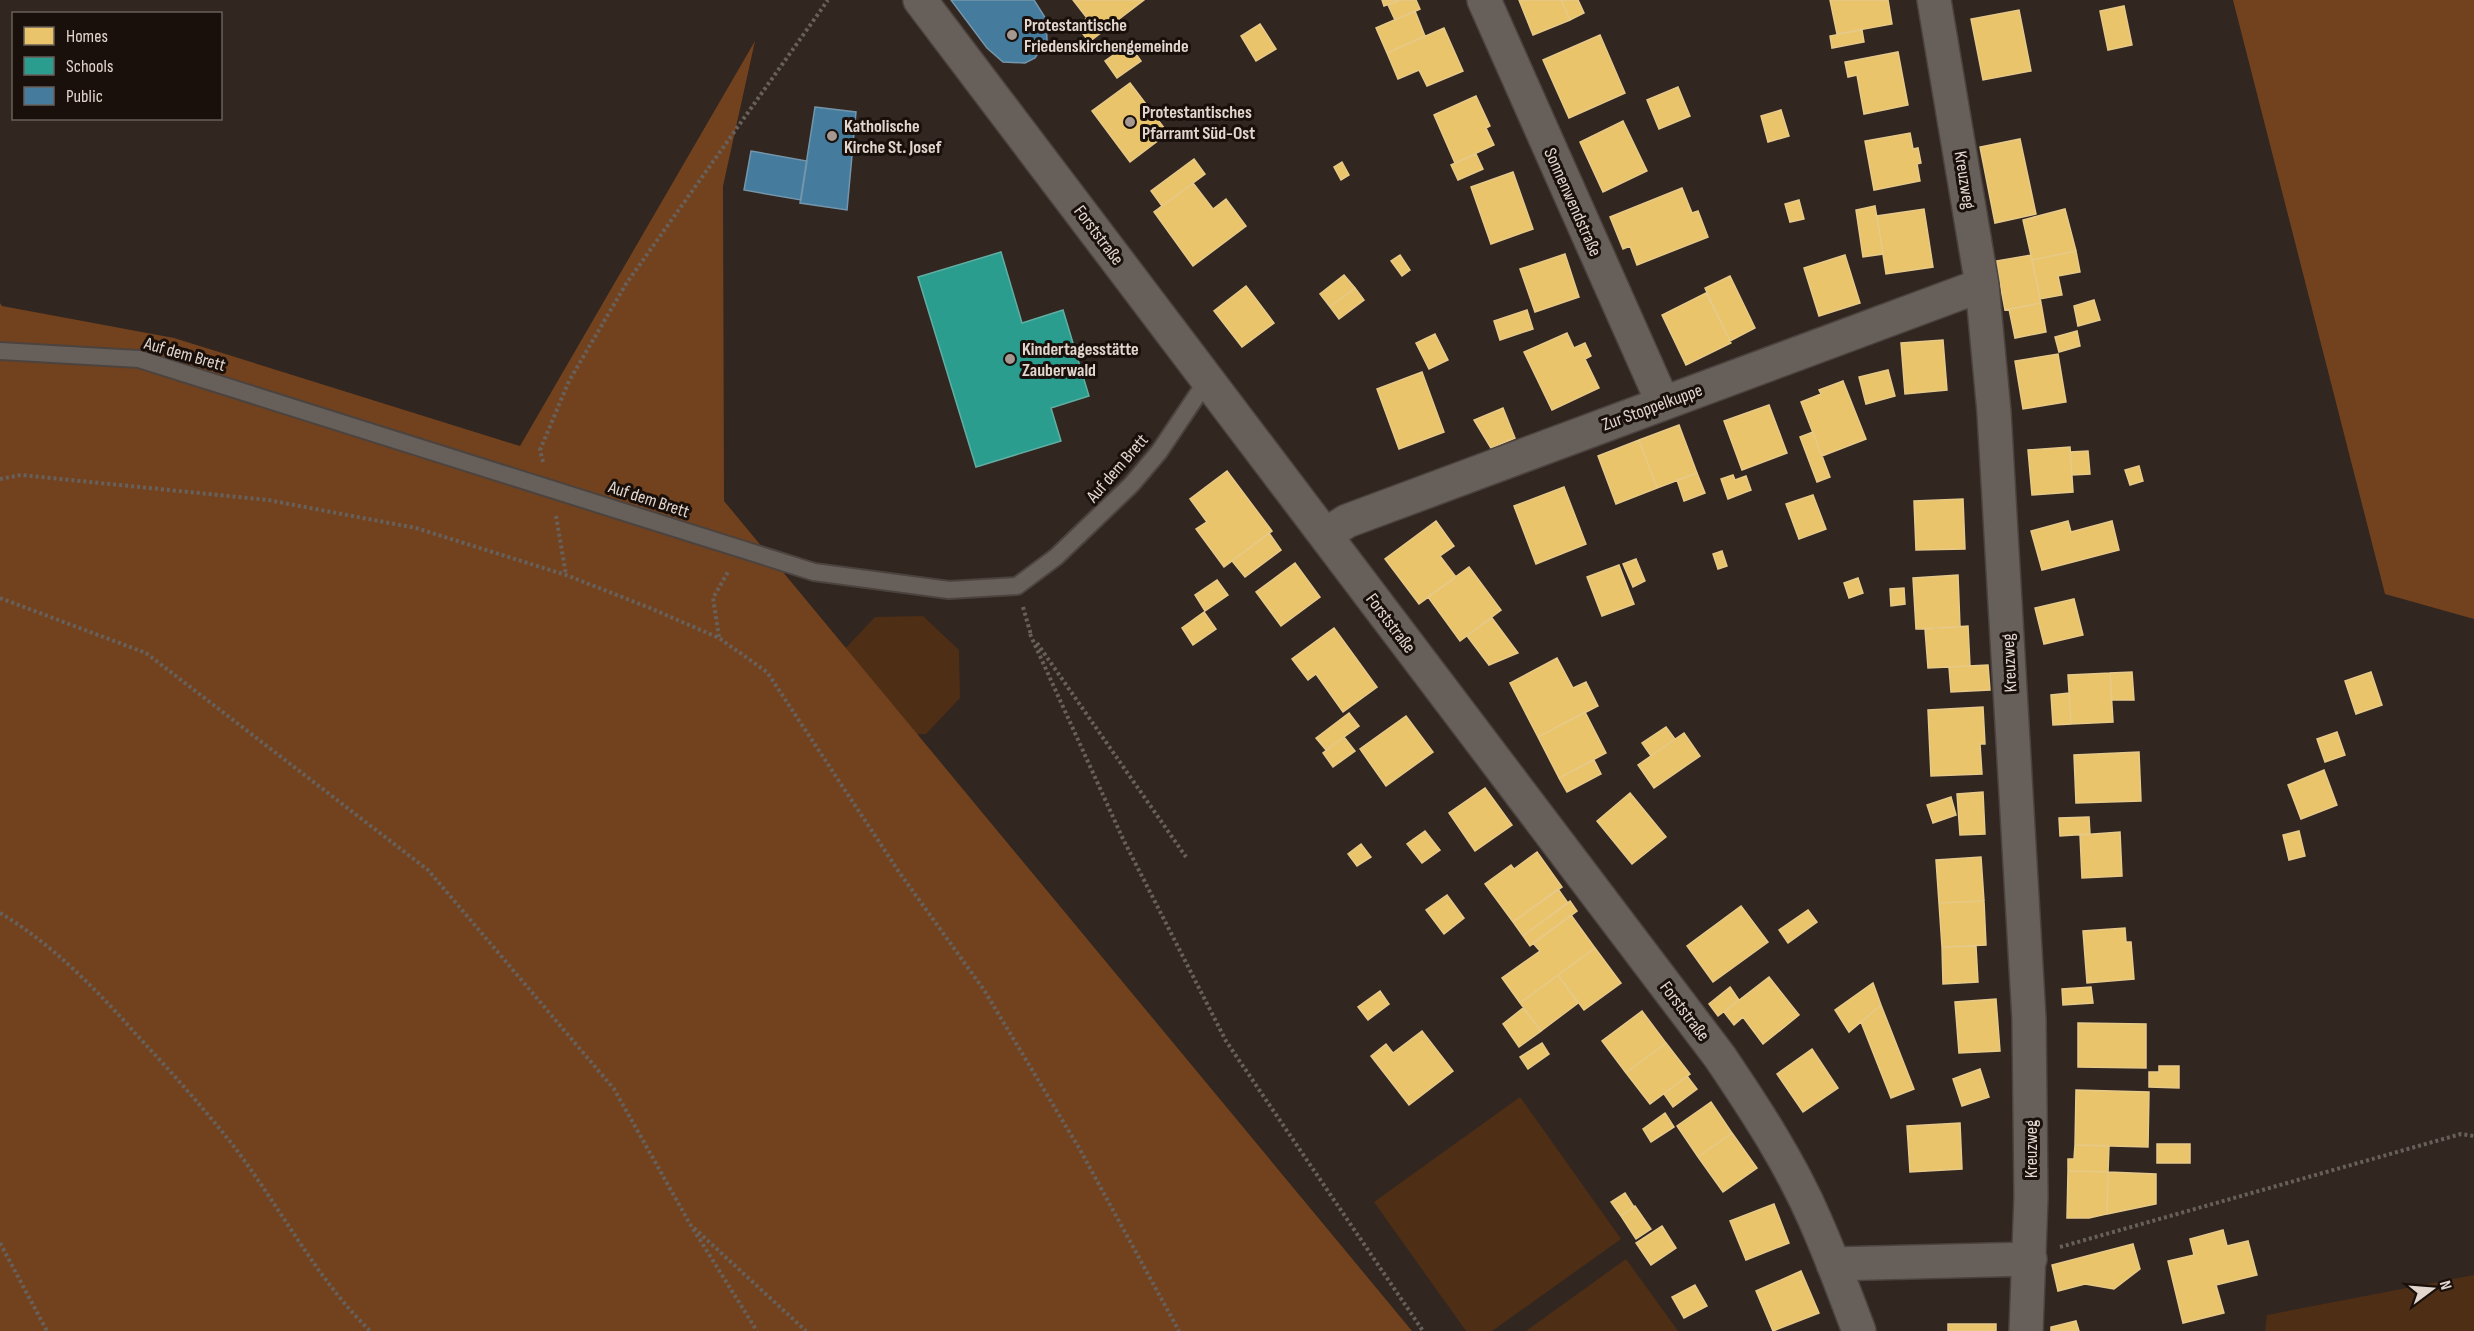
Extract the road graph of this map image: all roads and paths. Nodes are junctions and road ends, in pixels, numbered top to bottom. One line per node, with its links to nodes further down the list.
1 (828, 0): 10 (path)
2 (920, 0): 7 (street, Forststraße)
3 (1484, 0): 8 (street, Sonnenwendstraße)
4 (1934, 0): 5 (street, Kreuzweg)
5 (1982, 285): 8 (street, Zur Stoppelkuppe); 23 (street, Kreuzweg)
6 (0, 351): 10 (lane, Auf dem Brett)
7 (1208, 379): 11 (street, Forststraße); 14 (lane, Auf dem Brett)
8 (1663, 403): 11 (street, Zur Stoppelkuppe)
9 (0, 479): 13 (path)
10 (551, 489): 13 (path); 14 (lane, Auf dem Brett)
11 (1325, 535): 24 (street, Forststraße)
12 (737, 572): 17 (path)
13 (566, 575): 17 (path)
14 (1017, 586): 16 (path)
15 (0, 598): 21 (path)
16 (1030, 634): 18 (path); 30 (path)
17 (719, 638): 29 (path)
18 (1186, 857)
19 (0, 914): 26 (path)
20 (2474, 1136): 23 (path)
21 (690, 1224): 27 (path); 28 (path)
22 (0, 1243): 25 (path)
23 (2030, 1256): 24 (street); 32 (street, Kreuzweg)
24 (1833, 1264): 31 (street, Forststraße)
25 (47, 1331)
26 (370, 1331)
27 (757, 1331)
28 (806, 1331)
29 (1179, 1331)
30 (1424, 1331)
31 (1859, 1331)
32 (2026, 1331)

